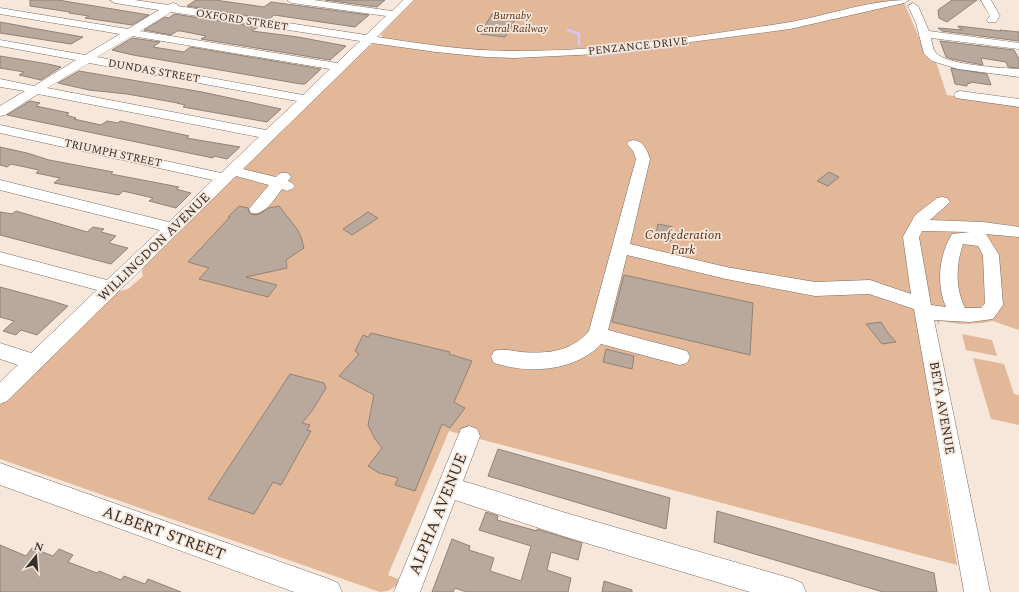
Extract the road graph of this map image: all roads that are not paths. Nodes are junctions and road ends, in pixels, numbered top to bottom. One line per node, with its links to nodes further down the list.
1 (115, 0): 7 (street, OXFORD STREET)
2 (182, 0): 7 (street)
3 (292, 0): 9 (street)
4 (409, 0): 9 (street, WILLINGDON AVENUE)
5 (986, 0): 10 (street)
6 (909, 3): 12 (street); 13 (street, PENZANCE DRIVE)
7 (169, 8): 11 (street); 13 (street, OXFORD STREET)
8 (0, 11): 11 (street)
9 (394, 14): 13 (street, WILLINGDON AVENUE)
10 (992, 20)
11 (131, 32): 16 (street); 17 (street)
12 (924, 34): 15 (street); 18 (street)
13 (369, 39): 17 (street, WILLINGDON AVENUE)
14 (0, 43): 16 (street, DUNDAS STREET)
15 (1019, 46)
16 (88, 59): 20 (street); 22 (street, DUNDAS STREET)
17 (340, 67): 22 (street, WILLINGDON AVENUE)
18 (1019, 73)
19 (0, 83): 20 (street)
20 (38, 90): 24 (street); 26 (street)
21 (960, 95): 23 (street)
22 (307, 99): 26 (street, WILLINGDON AVENUE)
23 (1019, 104)
24 (0, 112)
25 (0, 129): 28 (street, TRIUMPH STREET)
26 (270, 135): 28 (street, WILLINGDON AVENUE)
27 (634, 144): 36 (street)
28 (228, 175): 31 (street, TRIUMPH STREET); 33 (street, WILLINGDON AVENUE)
29 (0, 185): 33 (street)
30 (942, 202): 32 (street)
31 (257, 209)
32 (918, 226): 35 (street); 39 (street, BETA AVENUE)
33 (173, 228): 38 (street, WILLINGDON AVENUE)
34 (1019, 232): 35 (street)
35 (983, 234): 40 (street); 40 (street)
36 (620, 248): 39 (street); 41 (street)
37 (0, 258): 38 (street)
38 (112, 288): 45 (street, WILLINGDON AVENUE)
39 (922, 308): 40 (street); 53 (street, BETA AVENUE)
40 (959, 315)
41 (596, 335): 43 (street); 44 (street)
42 (0, 351): 45 (street)
43 (501, 357)
44 (680, 357)
45 (35, 362): 46 (street, WILLINGDON AVENUE)
46 (0, 396)
47 (469, 436): 49 (street, ALPHA AVENUE)
48 (0, 474): 50 (street, ALBERT STREET)
49 (448, 487): 51 (street, ALPHA AVENUE); 52 (street)
50 (329, 592)
51 (407, 592)
52 (793, 592)
53 (977, 592)

